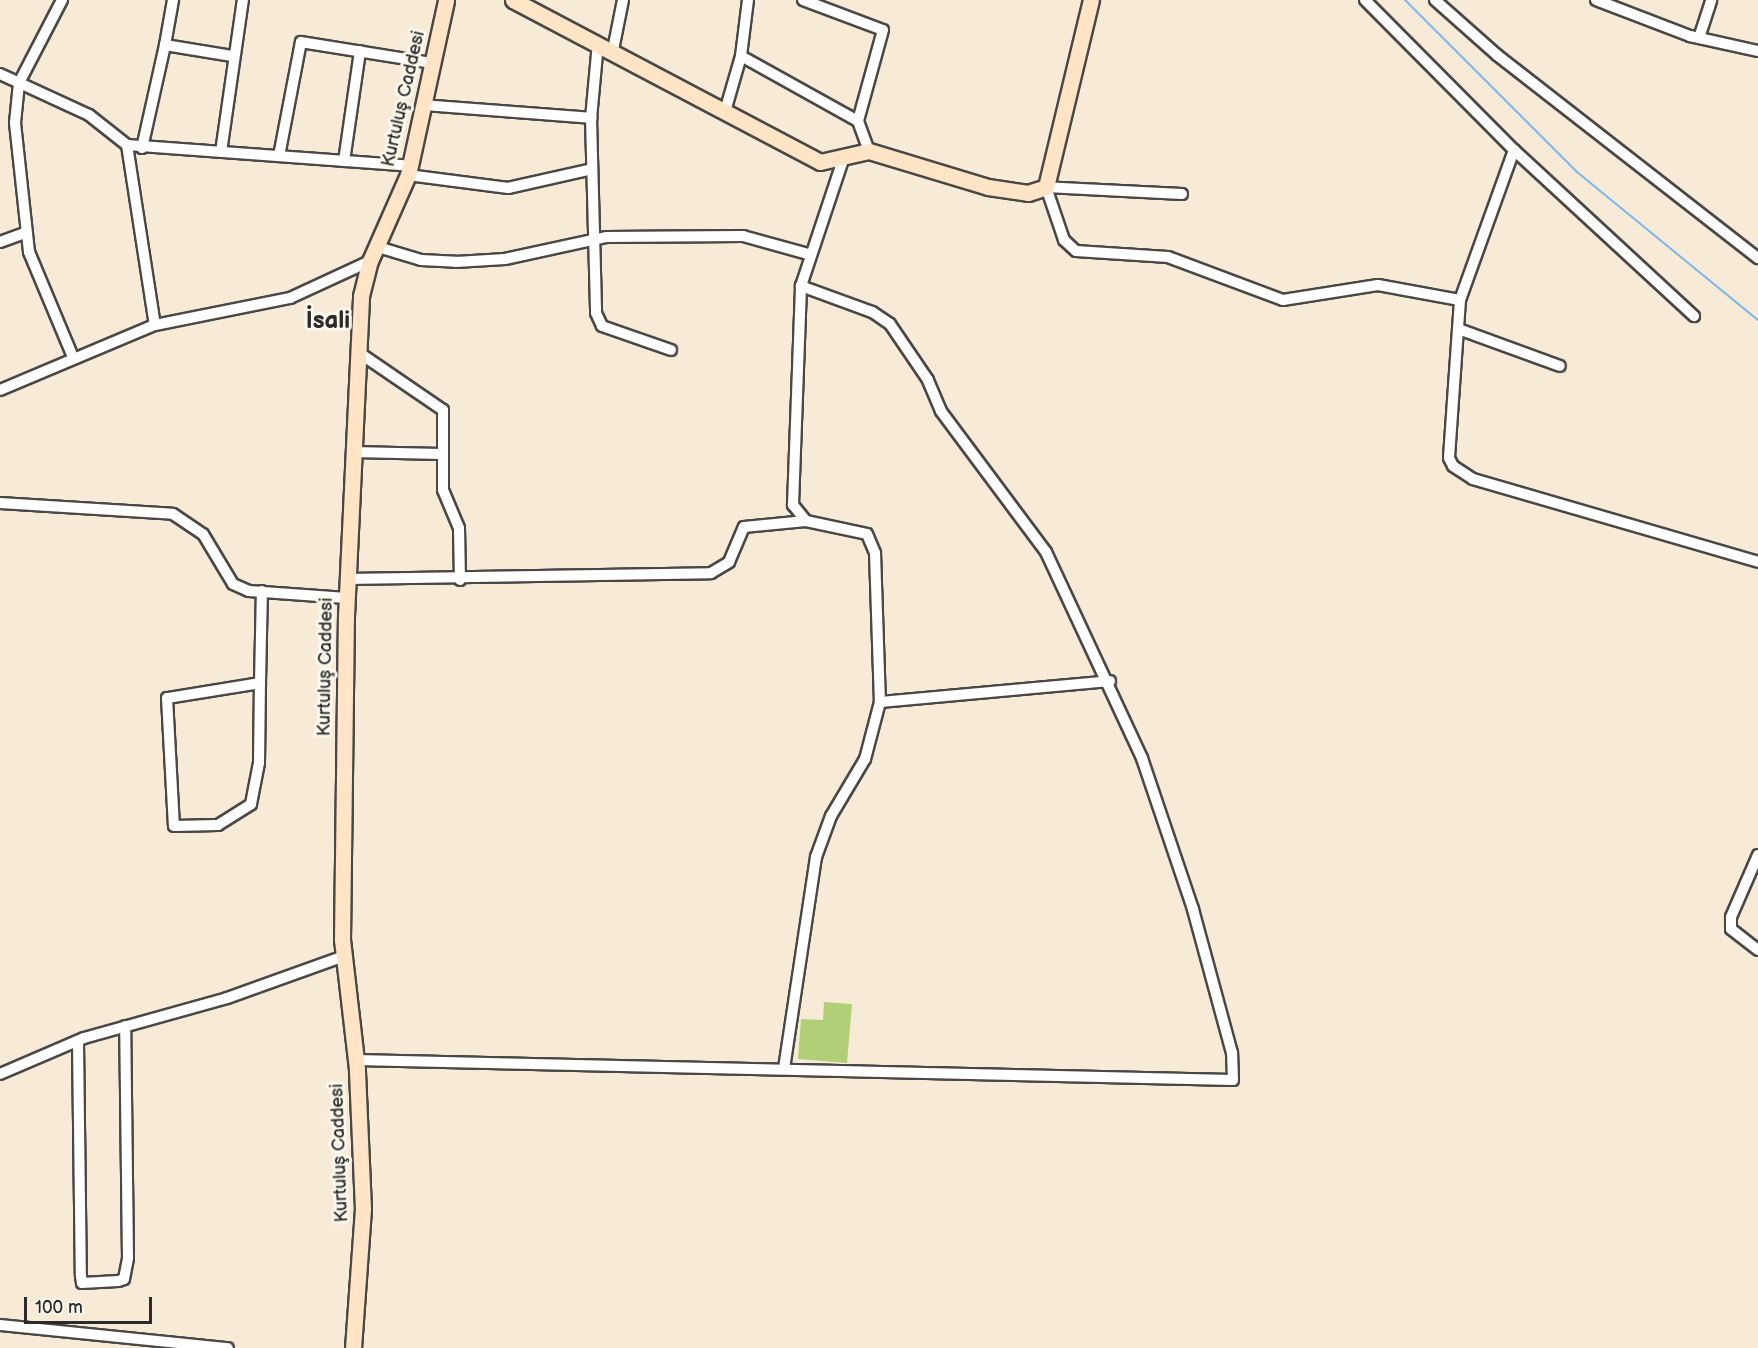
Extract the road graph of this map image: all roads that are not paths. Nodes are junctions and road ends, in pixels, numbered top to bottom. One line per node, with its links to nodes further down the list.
1 (62, 0): 24 (street)
2 (173, 0): 16 (street)
3 (243, 0): 20 (street)
4 (446, 0): 22 (main road, Kurtuluş Caddesi)
5 (513, 0): 15 (main road)
6 (623, 0): 17 (street)
7 (748, 0): 21 (street)
8 (802, 0): 28 (street)
9 (1090, 0): 39 (main road)
10 (1365, 0): 31 (street)
11 (1435, 0): 46 (street)
12 (1596, 0): 14 (street)
13 (1711, 0): 14 (street)
14 (1699, 38): 19 (street)
15 (598, 43): 17 (main road); 27 (street)
16 (165, 45): 20 (street); 30 (street)
17 (614, 50): 26 (main road)
18 (360, 51): 22 (street); 34 (street); 36 (street)
19 (1758, 51)
20 (232, 56): 33 (street)
21 (741, 56): 26 (street); 28 (street)
22 (432, 63): 25 (main road, Kurtuluş Caddesi)
23 (0, 74): 24 (street)
24 (20, 83): 29 (street); 41 (street)
25 (423, 105): 27 (street); 38 (main road, Kurtuluş Caddesi)
26 (726, 108): 35 (main road)
27 (591, 118): 37 (street)
28 (858, 121): 32 (street)
29 (127, 145): 30 (street); 51 (street)
30 (142, 148): 33 (street)
31 (1514, 150): 49 (street); 50 (street)
32 (869, 151): 35 (main road); 39 (main road)
33 (221, 152): 34 (street)
34 (279, 156): 36 (street)
35 (843, 160): 45 (street)
36 (344, 161): 38 (street)
37 (592, 169): 38 (street); 43 (street)
38 (409, 171): 44 (main road, Kurtuluş Caddesi)
39 (1046, 187): 40 (street); 49 (street)
40 (1182, 194)
41 (25, 233): 42 (street); 55 (street)
42 (0, 242)
43 (594, 243): 44 (street); 45 (street); 53 (street)
44 (378, 247): 47 (main road, Kurtuluş Caddesi)
45 (808, 254): 48 (street)
46 (1758, 258)
47 (370, 261): 51 (street); 54 (main road, Kurtuluş Caddesi)
48 (801, 286): 61 (street); 67 (street)
49 (1460, 300): 52 (street)
50 (1694, 316)
51 (155, 325): 55 (street)
52 (1461, 330): 56 (street); 62 (street)
53 (672, 350)
54 (358, 351): 58 (main road, Kurtuluş Caddesi); 59 (street)
55 (73, 357): 57 (street)
56 (1560, 366)
57 (0, 390)
58 (353, 452): 59 (street); 63 (main road, Kurtuluş Caddesi)
59 (441, 454): 64 (street)
60 (0, 503): 65 (street)
61 (806, 521): 64 (street); 69 (street)
62 (1758, 562)
63 (347, 579): 64 (street); 66 (main road, Kurtuluş Caddesi)
64 (460, 580)
65 (262, 591): 66 (street); 68 (street)
66 (347, 598): 72 (main road, Kurtuluş Caddesi)
67 (1110, 681): 69 (street); 76 (street)
68 (260, 684): 68 (street)
69 (880, 702): 76 (street)
70 (1758, 855): 71 (street)
71 (1758, 950)
72 (344, 956): 73 (street); 75 (main road, Kurtuluş Caddesi)
73 (125, 1026): 74 (street); 74 (street)
74 (78, 1042): 77 (street)
75 (356, 1060): 76 (street); 80 (main road, Kurtuluş Caddesi)
76 (784, 1068)
77 (0, 1074)
78 (0, 1325): 79 (street)
79 (228, 1348)
80 (353, 1348)

